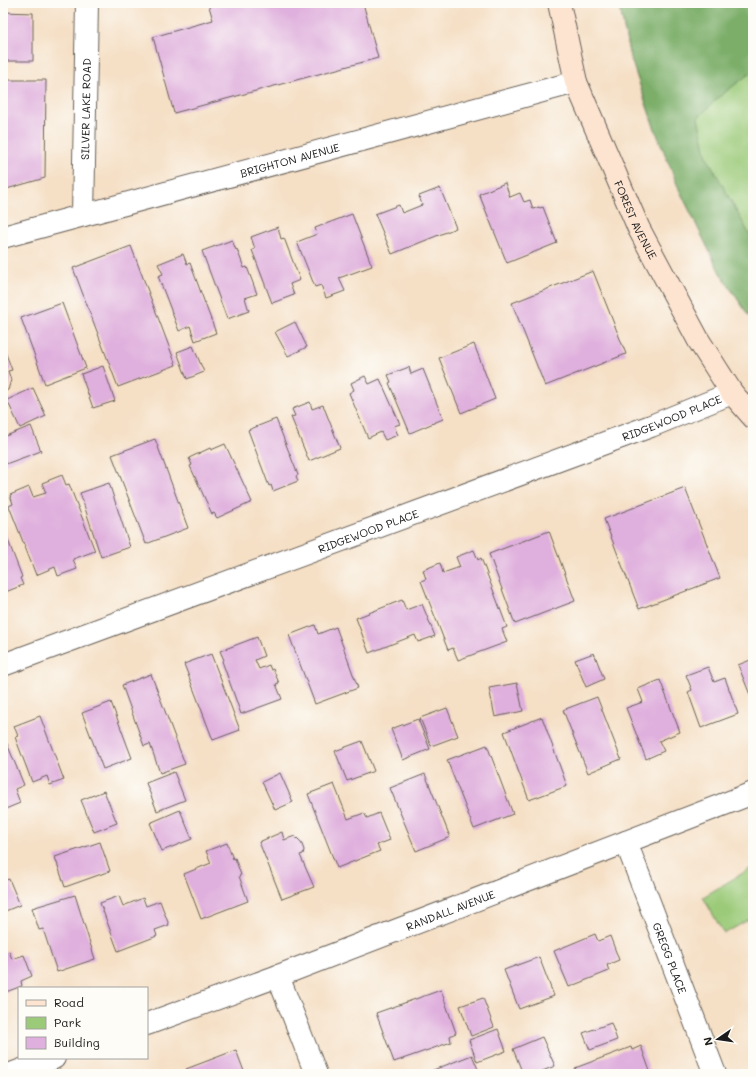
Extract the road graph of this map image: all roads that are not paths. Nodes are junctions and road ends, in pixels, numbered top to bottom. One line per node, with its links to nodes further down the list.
1 (87, 3): 4 (street, SILVER LAKE ROAD)
2 (559, 3): 3 (main road, FOREST AVENUE)
3 (576, 82): 4 (street, BRIGHTON AVENUE); 6 (main road, FOREST AVENUE)
4 (83, 215): 5 (street, BRIGHTON AVENUE)
5 (3, 237)
6 (732, 393): 7 (main road, FOREST AVENUE); 8 (street, RIDGEWOOD PLACE)
7 (753, 417)
8 (3, 665)
9 (753, 793): 10 (street, RANDALL AVENUE)
10 (626, 842): 11 (street, RANDALL AVENUE); 16 (street, GREGG PLACE)
11 (278, 976): 12 (street, RANDALL AVENUE); 15 (street)
12 (148, 1024)
13 (51, 1059): 14 (street)
14 (11, 1074)
15 (316, 1074)
16 (715, 1074)

